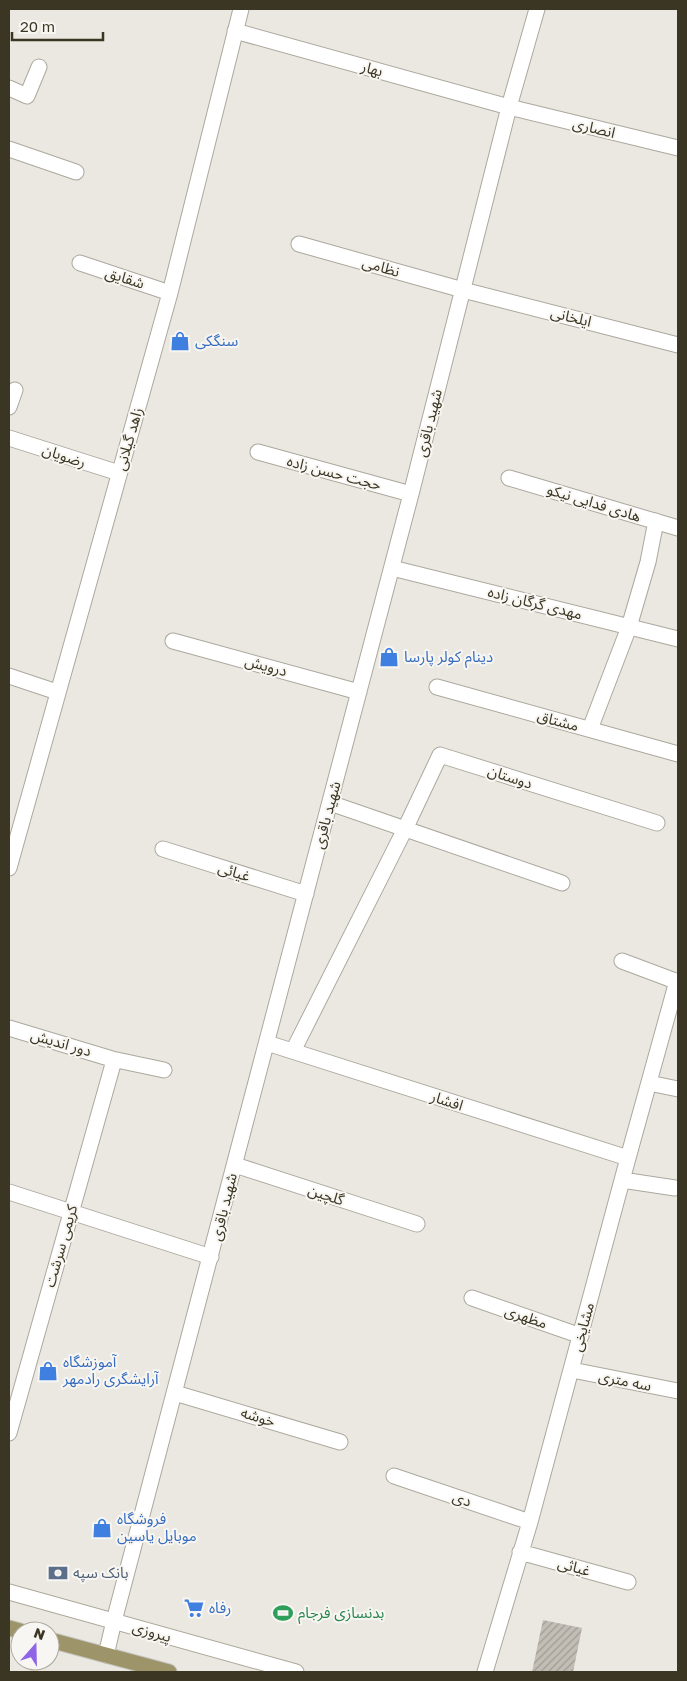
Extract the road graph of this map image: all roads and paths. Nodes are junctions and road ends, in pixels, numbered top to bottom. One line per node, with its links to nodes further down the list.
1 (242, 9): 3 (street, زاهد گیلانی)
2 (537, 9): 6 (street, شهید باقری)
3 (235, 31): 6 (street, بهار); 13 (street, زاهد گیلانی)
4 (39, 67): 5 (street)
5 (9, 88)
6 (509, 107): 7 (street, انصاری); 12 (street, شهید باقری)
7 (678, 148)
8 (9, 149): 9 (street)
9 (76, 172)
10 (299, 244): 12 (street, نظامی)
11 (80, 263): 13 (street, شقایق)
12 (463, 290): 14 (street, ایلخانی); 21 (street, شهید باقری)
13 (170, 293): 19 (street, زاهد گیلانی)
14 (678, 344)
15 (15, 390): 16 (street)
16 (9, 407)
17 (9, 438): 19 (street, رضویان)
18 (258, 452): 21 (street, حجت حسن زاده)
19 (119, 473): 30 (street, زاهد گیلانی)
20 (509, 478): 22 (street, هادی فدایی نیکو)
21 (411, 494): 24 (street, شهید باقری)
22 (656, 522): 23 (street, هادی فدایی نیکو); 25 (street)
23 (678, 528)
24 (392, 568): 25 (street, مهدی گرگان زاده); 31 (street, شهید باقری)
25 (629, 627): 26 (street, مهدی گرگان زاده); 32 (street)
26 (678, 639)
27 (172, 641): 31 (street, درویش)
28 (9, 676): 30 (street)
29 (437, 687): 32 (street, مشتاق)
30 (57, 692): 38 (street, زاهد گیلانی)
31 (359, 692): 34 (street, شهید باقری)
32 (590, 730): 33 (street, مشتاق)
33 (678, 754)
34 (330, 804): 36 (street); 40 (street, شهید باقری)
35 (657, 823): 36 (street, دوستان)
36 (405, 829): 39 (street); 45 (street, دوستان)
37 (163, 849): 40 (street, غیائی)
38 (9, 868)
39 (562, 883)
40 (306, 894): 44 (street, شهید باقری)
41 (622, 961): 42 (street, مشایخی)
42 (678, 982): 48 (street, مشایخی)
43 (9, 1028): 46 (street, دور اندیش)
44 (267, 1043): 45 (street, افشار); 51 (street, شهید باقری)
45 (293, 1051): 50 (street, افشار)
46 (112, 1059): 47 (street, دور اندیش); 55 (street, کریمی سرشت)
47 (164, 1070)
48 (649, 1083): 49 (street); 50 (street, مشایخی)
49 (678, 1089)
50 (628, 1158): 52 (street, مشایخی)
51 (235, 1165): 56 (street, گلچین); 57 (street, شهید باقری)
52 (622, 1180): 53 (street); 59 (street, مشایخی)
53 (675, 1188)
54 (9, 1192): 55 (street)
55 (71, 1212): 57 (street); 63 (street, کریمی سرشت)
56 (417, 1224)
57 (211, 1257): 62 (street, شهید باقری)
58 (472, 1298): 59 (street, مظهری)
59 (581, 1336): 60 (street, مشایخی)
60 (572, 1370): 61 (street, سه متری); 66 (street, مشایخی)
61 (678, 1391)
62 (175, 1392): 64 (street, خوشه); 70 (street, شهید باقری)
63 (9, 1432)
64 (340, 1442)
65 (394, 1476): 66 (street, دی)
66 (530, 1522): 67 (street, مشایخی)
67 (520, 1552): 68 (street, غیاثی); 75 (street, مشایخی)
68 (628, 1582)
69 (9, 1592): 70 (street, پیروزی)
70 (114, 1621): 72 (street, شهید باقری); 74 (street, پیروزی)
71 (60, 1643): 72 (main road)
72 (106, 1655): 73 (main road)
73 (169, 1672)
74 (296, 1672)
75 (485, 1672)

